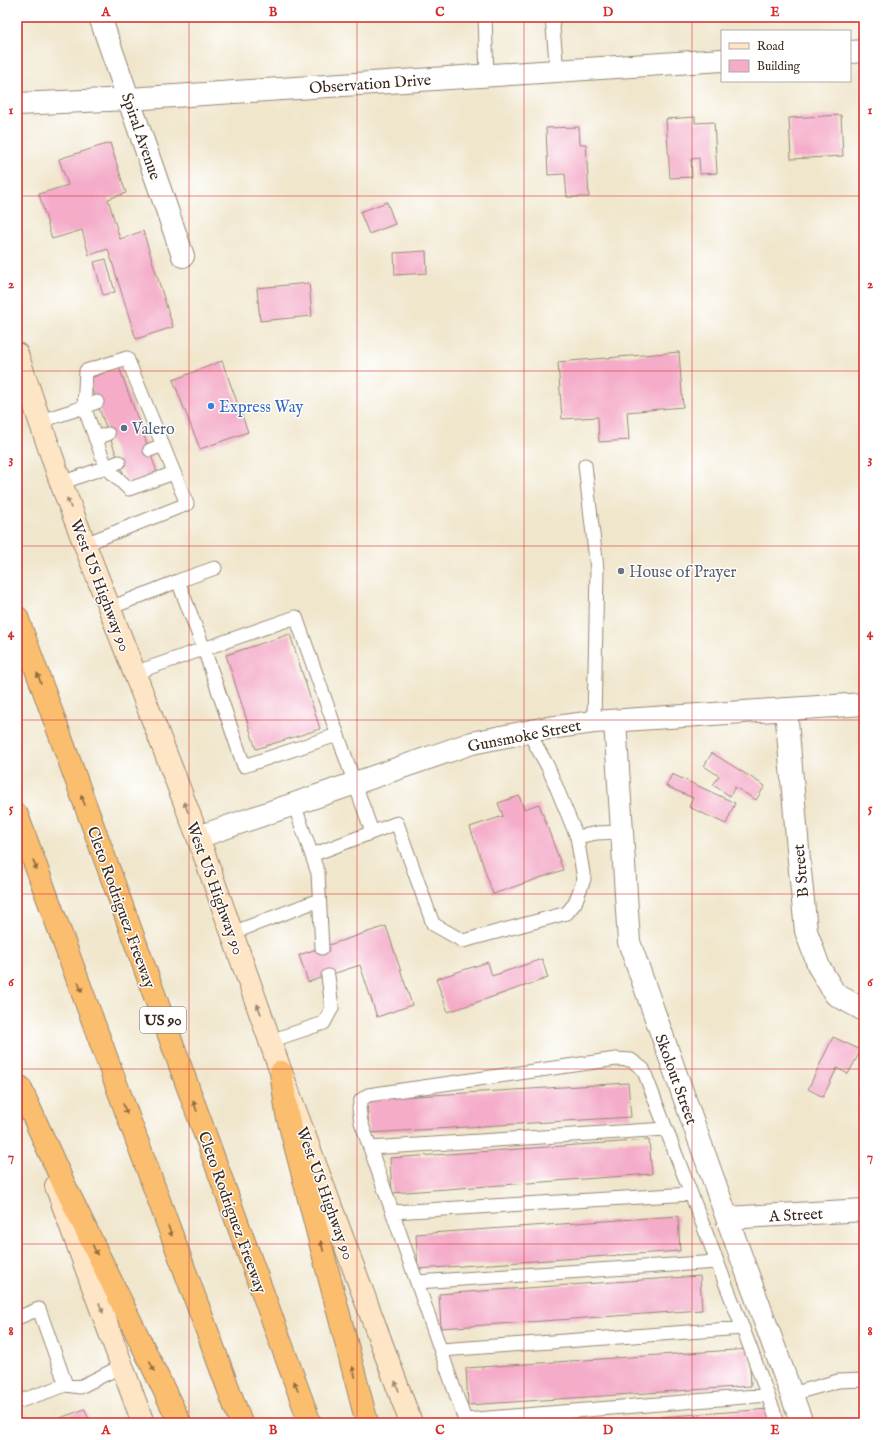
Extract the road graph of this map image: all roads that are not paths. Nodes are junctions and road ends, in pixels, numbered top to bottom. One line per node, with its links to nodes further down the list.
1 (100, 17): 9 (street, Spiral Avenue)
2 (485, 17): 8 (lane)
3 (552, 17): 7 (lane)
4 (864, 51): 5 (street)
5 (851, 52)
6 (721, 60): 7 (street, Observation Drive)
7 (557, 71): 8 (street, Observation Drive)
8 (487, 76): 9 (street, Observation Drive)
9 (129, 99): 10 (street, Observation Drive); 11 (street, Spiral Avenue)
10 (17, 104)
11 (183, 256)
12 (17, 354): 15 (main road, West US Highway 90)
13 (97, 402): 14 (lane)
14 (84, 407): 15 (lane); 17 (lane); 18 (lane)
15 (41, 421): 24 (main road, West US Highway 90)
16 (108, 434): 17 (lane)
17 (95, 438): 22 (lane)
18 (163, 445): 19 (lane); 23 (lane)
19 (150, 450)
20 (119, 462): 22 (lane)
21 (585, 465): 34 (lane)
22 (106, 467): 23 (lane); 24 (lane)
23 (174, 473): 25 (lane)
24 (62, 483): 25 (main road, West US Highway 90, one-way to 24)
25 (85, 544): 28 (main road, West US Highway 90)
26 (215, 568): 27 (lane)
27 (178, 582): 28 (lane); 30 (lane)
28 (110, 608): 31 (main road, West US Highway 90)
29 (17, 617): 75 (highway, Cleto Rodriguez Freeway / US 90, one-way to 29)
30 (204, 649): 31 (lane); 36 (lane); 36 (lane)
31 (134, 673): 42 (main road, West US Highway 90, one-way to 31)
32 (864, 704): 33 (street, Gunsmoke Street)
33 (786, 709): 34 (street, Gunsmoke Street); 49 (street, B Street)
34 (604, 722): 35 (street, Gunsmoke Street); 41 (street, Skolout Street)
35 (528, 731): 37 (street, Gunsmoke Street); 43 (lane)
36 (337, 735): 37 (lane)
37 (354, 783): 38 (street, Gunsmoke Street); 40 (lane)
38 (294, 804): 42 (street, Gunsmoke Street); 44 (lane)
39 (17, 815): 74 (highway, one-way to 74)
40 (372, 832): 43 (lane); 44 (lane)
41 (621, 832): 43 (lane); 59 (street, Skolout Street)
42 (198, 837): 46 (main road, West US Highway 90)
43 (577, 837)
44 (312, 855): 45 (lane)
45 (319, 900): 46 (lane); 47 (lane)
46 (232, 933): 50 (main road, West US Highway 90, one-way to 46)
47 (322, 948)
48 (328, 976): 50 (lane)
49 (864, 1010)
50 (270, 1041): 51 (main road, West US Highway 90)
51 (281, 1072): 76 (highway, one-way to 51); 77 (main road, West US Highway 90, one-way to 51)
52 (19, 1083): 53 (main road); 73 (highway, one-way to 73)
53 (23, 1109): 65 (main road, one-way to 65)
54 (666, 1129): 55 (lane); 55 (lane); 56 (lane)
55 (370, 1148): 58 (lane)
56 (691, 1194): 58 (lane); 60 (lane)
57 (864, 1210): 59 (street, A Street)
58 (393, 1212): 61 (lane)
59 (727, 1218): 68 (street, Skolout Street)
60 (717, 1262): 61 (lane); 63 (lane)
61 (417, 1282): 64 (lane)
62 (17, 1318): 67 (lane)
63 (743, 1328): 64 (lane); 69 (lane)
64 (441, 1350): 71 (lane)
65 (122, 1366): 67 (lane); 72 (main road)
66 (863, 1382): 68 (lane)
67 (66, 1385): 70 (lane)
68 (792, 1394): 79 (street, Skolout Street)
69 (768, 1395): 71 (lane); 78 (lane)
70 (17, 1402)
71 (466, 1422)
72 (143, 1423)
73 (180, 1423)
74 (241, 1423)
75 (310, 1423)
76 (368, 1423)
77 (411, 1423)
78 (778, 1423)
79 (802, 1423)

